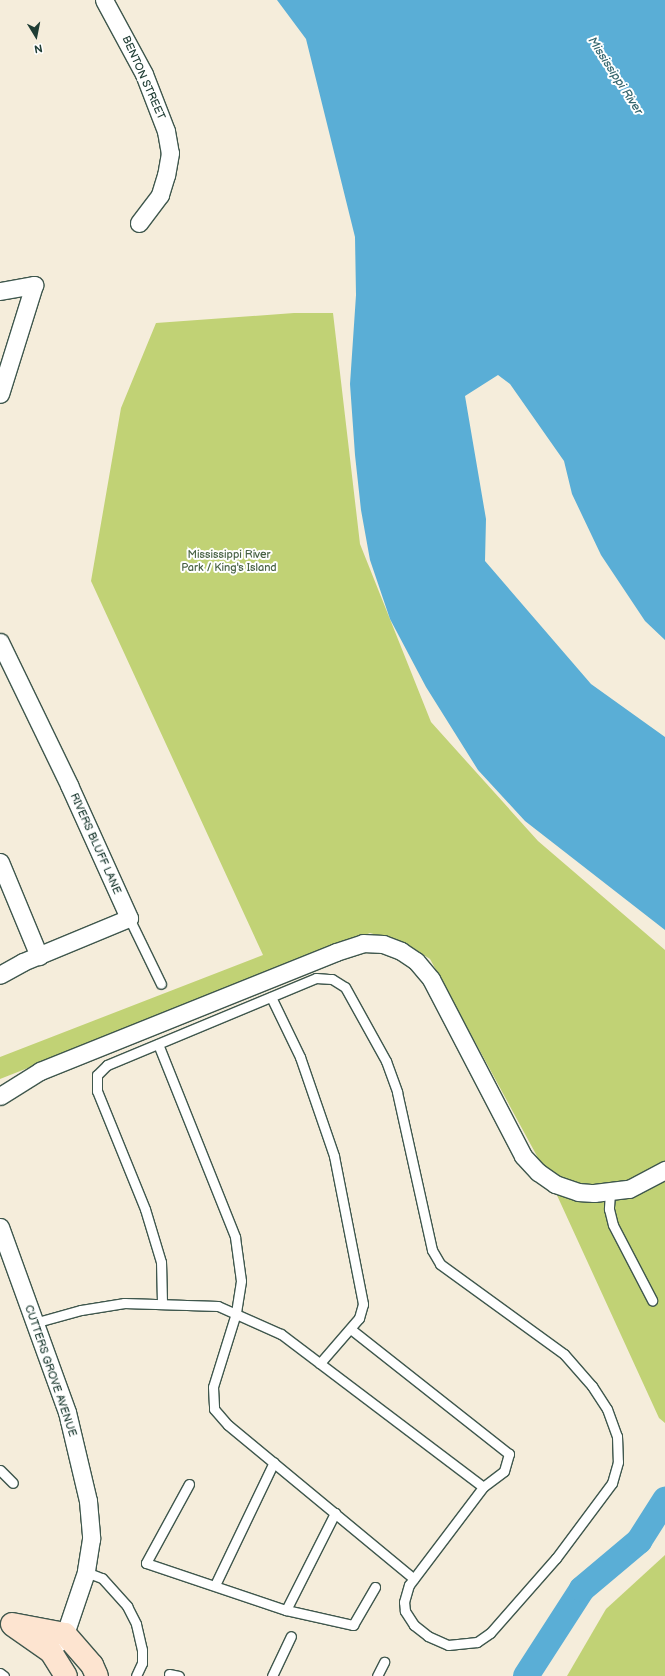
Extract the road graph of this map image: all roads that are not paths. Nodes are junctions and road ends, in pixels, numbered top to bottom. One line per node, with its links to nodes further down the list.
1 (104, 0): 2 (street, BENTON STREET)
2 (139, 223)
3 (0, 291): 4 (street)
4 (0, 394)
5 (0, 642): 7 (street, RIVERS BLUFF LANE)
6 (0, 862): 8 (street)
7 (129, 918): 8 (street); 10 (lane)
8 (39, 956): 9 (street)
9 (0, 975)
10 (161, 984)
11 (271, 997): 12 (lane); 21 (lane); 30 (lane)
12 (158, 1044): 18 (lane); 19 (lane)
13 (0, 1096): 15 (street)
14 (665, 1170): 15 (street)
15 (610, 1193): 17 (lane)
16 (2, 1237): 20 (street, CUTTERS GROVE AVENUE)
17 (652, 1300)
18 (162, 1302): 19 (lane); 20 (lane)
19 (236, 1313): 22 (lane); 23 (lane)
20 (34, 1323): 29 (street, CUTTERS GROVE AVENUE)
21 (350, 1329): 22 (lane); 27 (lane)
22 (320, 1362): 27 (lane)
23 (274, 1462): 28 (lane); 31 (lane)
24 (0, 1470): 25 (lane)
25 (13, 1483)
26 (189, 1484): 31 (lane)
27 (483, 1487): 30 (lane)
28 (335, 1514): 30 (lane); 33 (lane)
29 (86, 1572): 34 (street, CUTTERS GROVE AVENUE); 43 (lane)
30 (414, 1579)
31 (214, 1585): 33 (lane)
32 (375, 1588): 33 (lane)
33 (286, 1610)
34 (65, 1634): 36 (street, CUTTERS GROVE AVENUE); 36 (main road); 42 (main road)
35 (291, 1636): 45 (lane)
36 (50, 1652): 41 (main road)
37 (384, 1662): 46 (lane)
38 (0, 1673): 40 (lane)
39 (169, 1674): 44 (lane)
40 (4, 1676)
41 (66, 1676)
42 (97, 1676)
43 (136, 1676)
44 (179, 1676)
45 (272, 1676)
46 (377, 1676)

